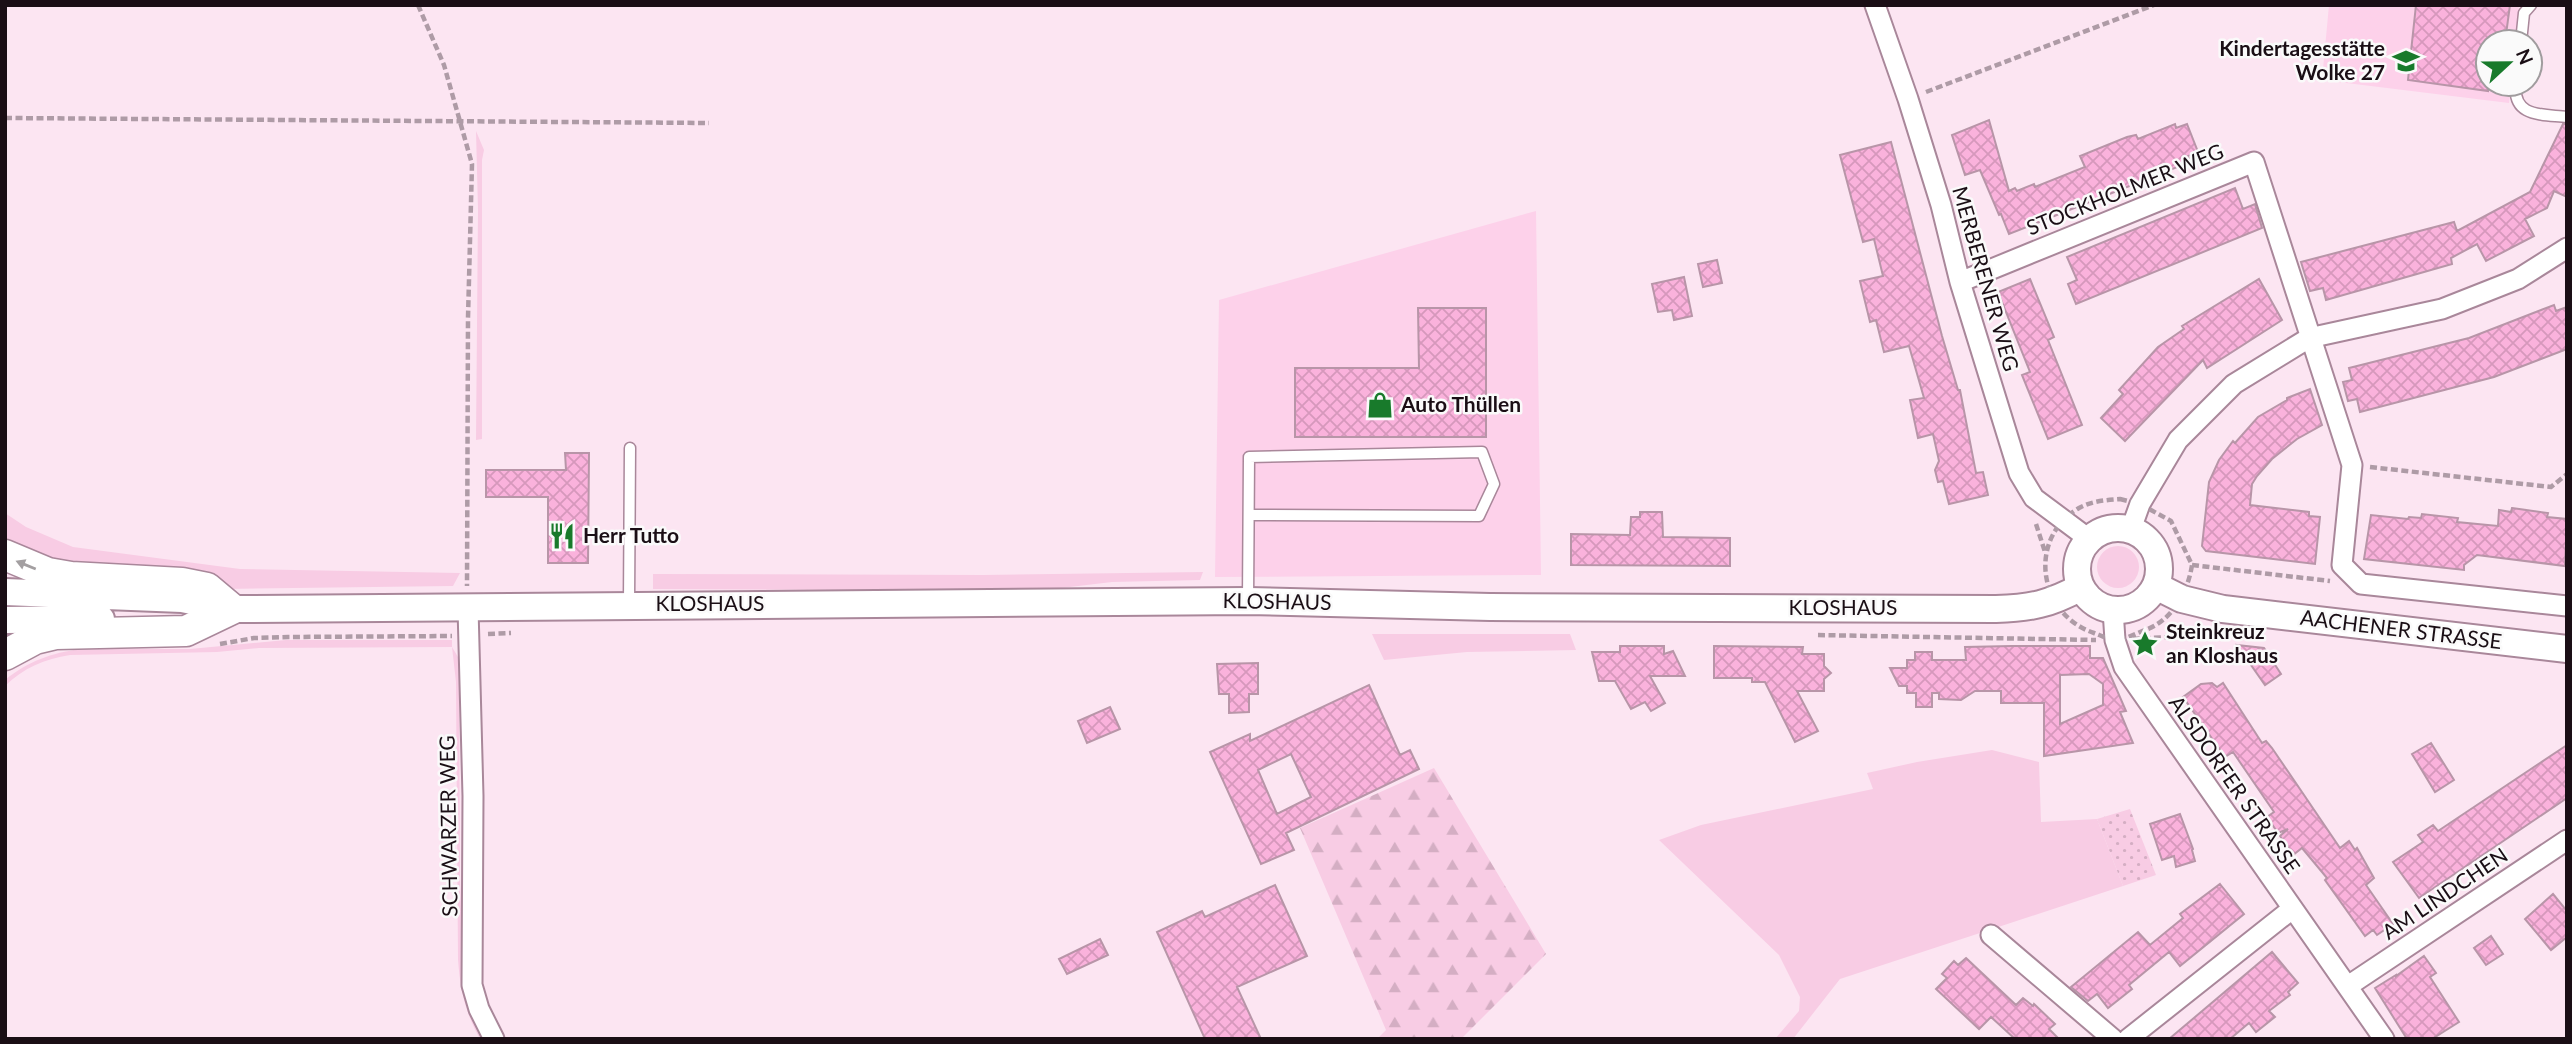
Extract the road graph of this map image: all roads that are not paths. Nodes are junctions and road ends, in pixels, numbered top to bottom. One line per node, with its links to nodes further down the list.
1 (1875, 5): 7 (street, MERBERENER WEG)
2 (2531, 5): 3 (lane)
3 (2522, 28)
4 (2517, 98): 5 (lane)
5 (2567, 117)
6 (2567, 247): 8 (street)
7 (1959, 282): 8 (street, STOCKHOLMER WEG); 12 (street, MERBERENER WEG)
8 (2309, 338): 11 (street); 19 (street)
9 (630, 448): 18 (lane)
10 (1250, 515): 10 (lane); 17 (lane)
11 (2131, 529): 12 (main road); 14 (main road)
12 (2089, 539): 15 (main road)
13 (5, 555): 20 (main road, one-way to 13)
14 (2156, 586): 22 (main road); 24 (main road, AACHENER STRASSE)
15 (2081, 587): 17 (main road, KLOSHAUS); 22 (main road)
16 (5, 592): 20 (main road)
17 (1248, 601): 18 (main road, KLOSHAUS)
18 (629, 604): 21 (main road, KLOSHAUS)
19 (2567, 606)
20 (232, 608): 21 (main road, KLOSHAUS); 23 (main road); 25 (main road)
21 (468, 608): 30 (street, SCHWARZER WEG)
22 (2113, 610): 27 (street, ALSDORFER STRASSE)
23 (5, 620)
24 (2567, 649)
25 (5, 655)
26 (2567, 840): 29 (street, AM LINDCHEN)
27 (2292, 909): 29 (street, ALSDORFER STRASSE); 32 (street, ALSDORFER STRASSE)
28 (1991, 935): 31 (street)
29 (2348, 986): 33 (street, ALSDORFER STRASSE)
30 (494, 1039)
31 (2113, 1039)
32 (2128, 1039)
33 (2384, 1039)

